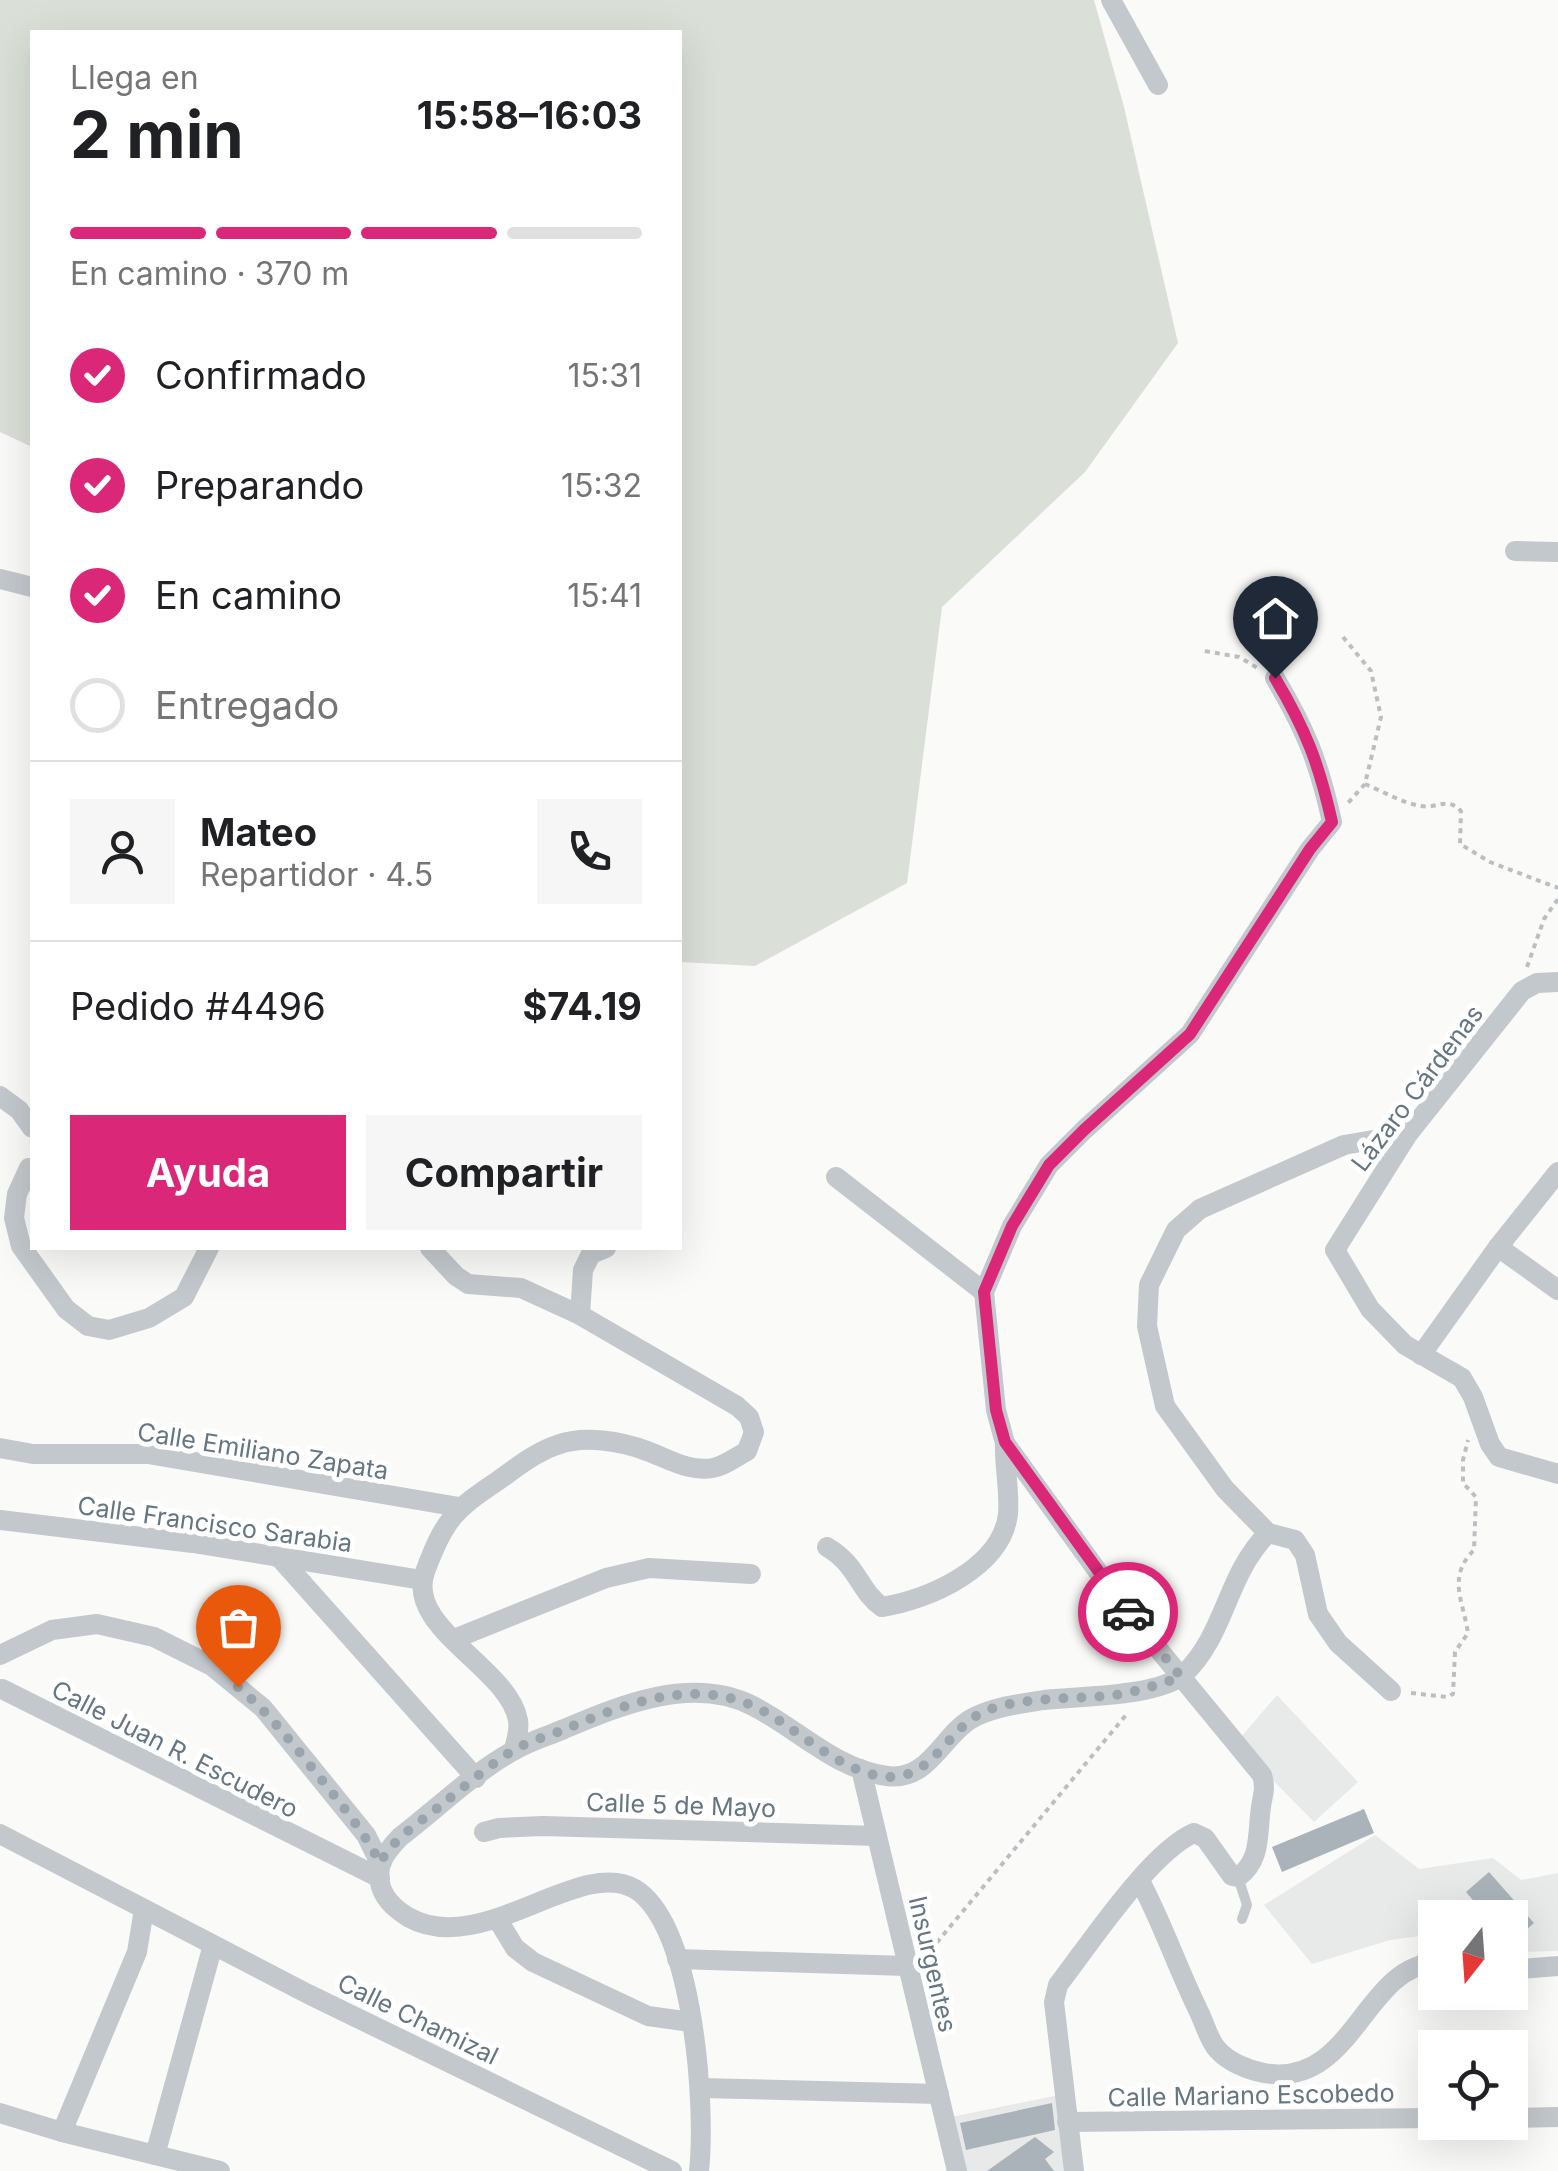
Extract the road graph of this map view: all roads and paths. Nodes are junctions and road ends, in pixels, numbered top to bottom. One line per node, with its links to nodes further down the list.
1 (1112, 0): 2 (street)
2 (1158, 85)
3 (1515, 551): 4 (street)
4 (1558, 552)
5 (0, 579): 6 (street)
6 (30, 586)
7 (1343, 637): 10 (path)
8 (1204, 651): 9 (path)
9 (1275, 678): 11 (street)
10 (1364, 784): 11 (path); 12 (path)
11 (1332, 822): 27 (street)
12 (1558, 888)
13 (1558, 899): 15 (path)
14 (1558, 982): 15 (street)
15 (1522, 991): 18 (street, Lázaro Cárdenas)
16 (0, 1096): 17 (street)
17 (30, 1125)
18 (1408, 1134): 29 (street, Lázaro Cárdenas); 36 (street)
19 (30, 1168): 23 (street)
20 (1558, 1172): 22 (street)
21 (836, 1177): 27 (street)
22 (1498, 1247): 26 (street); 29 (street)
23 (208, 1250)
24 (432, 1250): 28 (street)
25 (601, 1250): 28 (street)
26 (1558, 1290)
27 (984, 1292): 30 (street)
28 (580, 1316): 34 (street)
29 (1420, 1355): 31 (street)
30 (1005, 1442): 37 (street); 43 (street)
31 (1490, 1444): 33 (street); 45 (path)
32 (0, 1448): 34 (street, Calle Emiliano Zapata)
33 (1558, 1474)
34 (459, 1507): 40 (street)
35 (0, 1520): 38 (street, Calle Francisco Sarabia)
36 (1268, 1533): 43 (street); 45 (street)
37 (826, 1548)
38 (278, 1556): 40 (street, Calle Francisco Sarabia); 49 (street)
39 (752, 1574): 41 (street)
40 (422, 1580): 41 (street)
41 (454, 1639): 47 (street)
42 (0, 1655): 53 (street)
43 (1181, 1677): 46 (street); 54 (street)
44 (2, 1689): 53 (street, Calle Juan R. Escudero)
45 (1391, 1691)
46 (1135, 1692): 48 (street); 61 (path)
47 (514, 1750): 48 (street); 49 (street)
48 (862, 1769): 52 (street, Insurgentes)
49 (476, 1778): 53 (street)
50 (484, 1832): 52 (street, Calle 5 de Mayo)
51 (0, 1834): 56 (street, Calle Chamizal)
52 (877, 1836): 61 (street, Insurgentes)
53 (380, 1870): 58 (street)
54 (1238, 1878): 55 (street); 57 (lane)
55 (1140, 1880): 63 (street); 72 (street)
56 (144, 1910): 59 (street, Calle Chamizal); 73 (street)
57 (1242, 1919)
58 (498, 1920): 60 (street); 65 (street)
59 (212, 1945): 74 (street); 76 (street, Calle Chamizal)
60 (678, 1958): 61 (street); 65 (street)
61 (907, 1966): 67 (street, Insurgentes)
62 (1558, 1966): 64 (street)
63 (1418, 1968)
64 (1528, 1968)
65 (691, 2022): 66 (street)
66 (700, 2088): 67 (street); 77 (street)
67 (938, 2094): 78 (street, Insurgentes)
68 (0, 2112): 73 (street)
69 (1558, 2117): 71 (street)
70 (1418, 2118): 72 (street, Calle Mariano Escobedo)
71 (1528, 2118)
72 (1067, 2122): 79 (street)
73 (62, 2132): 74 (street)
74 (155, 2155): 75 (street)
75 (220, 2171)
76 (672, 2171)
77 (699, 2171)
78 (957, 2171)
79 (1074, 2171)

